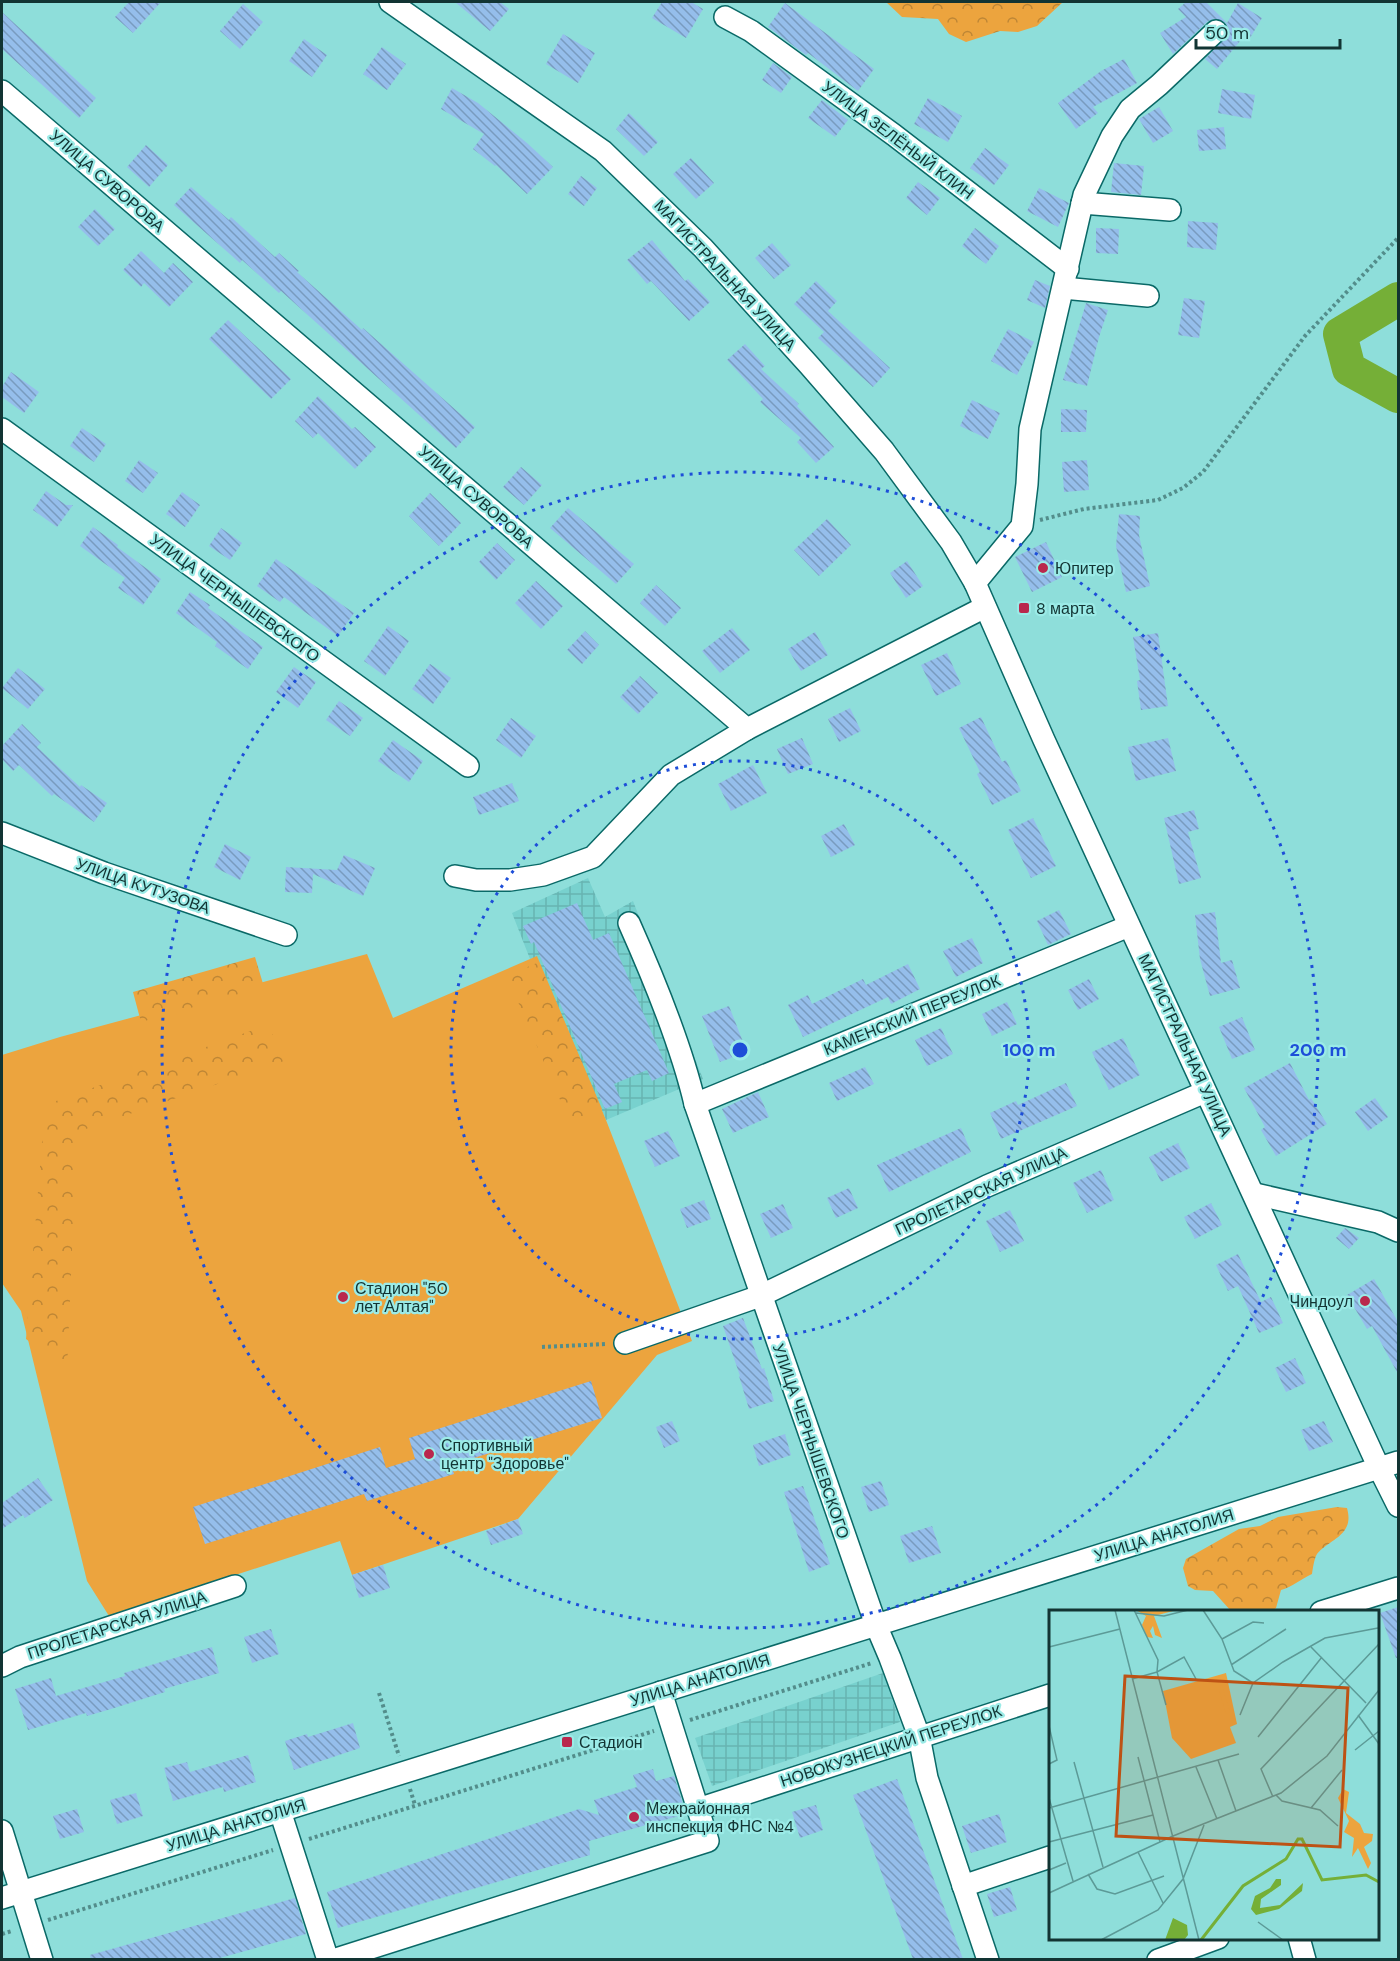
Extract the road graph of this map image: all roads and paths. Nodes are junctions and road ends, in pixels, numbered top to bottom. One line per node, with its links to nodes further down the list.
1 (390, 2): 12 (street, МАГИСТРАЛЬНАЯ УЛИЦА)
2 (725, 17): 8 (street, УЛИЦА ЗЕЛЁНЫЙ КЛИН)
3 (1216, 31): 5 (street)
4 (2, 91): 14 (street, УЛИЦА СУВОРОВА)
5 (1083, 203): 6 (street); 8 (street)
6 (1170, 210)
7 (1398, 238): 11 (path)
8 (1065, 278): 9 (street); 11 (street)
9 (1148, 296)
10 (2, 429): 15 (street, УЛИЦА ЧЕРНЫШЕВСКОГО)
11 (1022, 526): 12 (street)
12 (975, 583): 13 (street, МАГИСТРАЛЬНАЯ УЛИЦА)
13 (985, 607): 14 (street); 19 (street, МАГИСТРАЛЬНАЯ УЛИЦА)
14 (747, 729): 17 (street)
15 (468, 766)
16 (2, 833): 20 (street, УЛИЦА КУТУЗОВА)
17 (455, 876)
18 (629, 923): 22 (street, УЛИЦА ЧЕРНЫШЕВСКОГО)
19 (1129, 926): 21 (street, МАГИСТРАЛЬНАЯ УЛИЦА); 22 (street, КАМЕНСКИЙ ПЕРЕУЛОК)
20 (286, 935)
21 (1205, 1092): 23 (street, МАГИСТРАЛЬНАЯ УЛИЦА); 25 (street, ПРОЛЕТАРСКАЯ УЛИЦА)
22 (695, 1104): 25 (street, УЛИЦА ЧЕРНЫШЕВСКОГО)
23 (1255, 1194): 24 (street); 28 (street, МАГИСТРАЛЬНАЯ УЛИЦА)
24 (1398, 1231)
25 (760, 1296): 26 (street, ПРОЛЕТАРСКАЯ УЛИЦА); 33 (street, УЛИЦА ЧЕРНЫШЕВСКОГО)
26 (624, 1343): 27 (path)
27 (542, 1347)
28 (1389, 1465): 29 (street, МАГИСТРАЛЬНАЯ УЛИЦА); 33 (street, УЛИЦА АНАТОЛИЯ)
29 (1398, 1506)
30 (235, 1586): 35 (street, ПРОЛЕТАРСКАЯ УЛИЦА)
31 (1398, 1588): 32 (street)
32 (1324, 1610)
33 (876, 1625): 34 (street, УЛИЦА ЧЕРНЫШЕВСКОГО); 36 (street, УЛИЦА АНАТОЛИЯ)
34 (890, 1658): 39 (path); 40 (street, УЛИЦА ЧЕРНЫШЕВСКОГО)
35 (2, 1666)
36 (661, 1692): 39 (street); 41 (street, УЛИЦА АНАТОЛИЯ)
37 (379, 1693): 41 (path)
38 (1049, 1695): 40 (street, НОВОКУЗНЕЦКИЙ ПЕРЕУЛОК)
39 (671, 1726): 42 (path); 43 (street)
40 (919, 1736): 43 (street, НОВОКУЗНЕЦКИЙ ПЕРЕУЛОК); 48 (street, УЛИЦА ЧЕРНЫШЕВСКОГО)
41 (404, 1772): 42 (path); 44 (street, УЛИЦА АНАТОЛИЯ)
42 (415, 1805): 46 (path)
43 (698, 1809): 56 (street)
44 (280, 1811): 46 (street); 49 (street, УЛИЦА АНАТОЛИЯ)
45 (2, 1831): 49 (street)
46 (291, 1844): 50 (path); 55 (street)
47 (1049, 1857): 48 (street)
48 (963, 1886): 57 (street, УЛИЦА ЧЕРНЫШЕВСКОГО)
49 (12, 1895): 50 (street)
50 (32, 1925): 51 (path); 54 (street)
51 (2, 1934)
52 (1212, 1940): 58 (street)
53 (1300, 1940): 59 (street)
54 (42, 1959)
55 (328, 1959)
56 (333, 1959)
57 (988, 1959)
58 (1158, 1959)
59 (1305, 1959)

